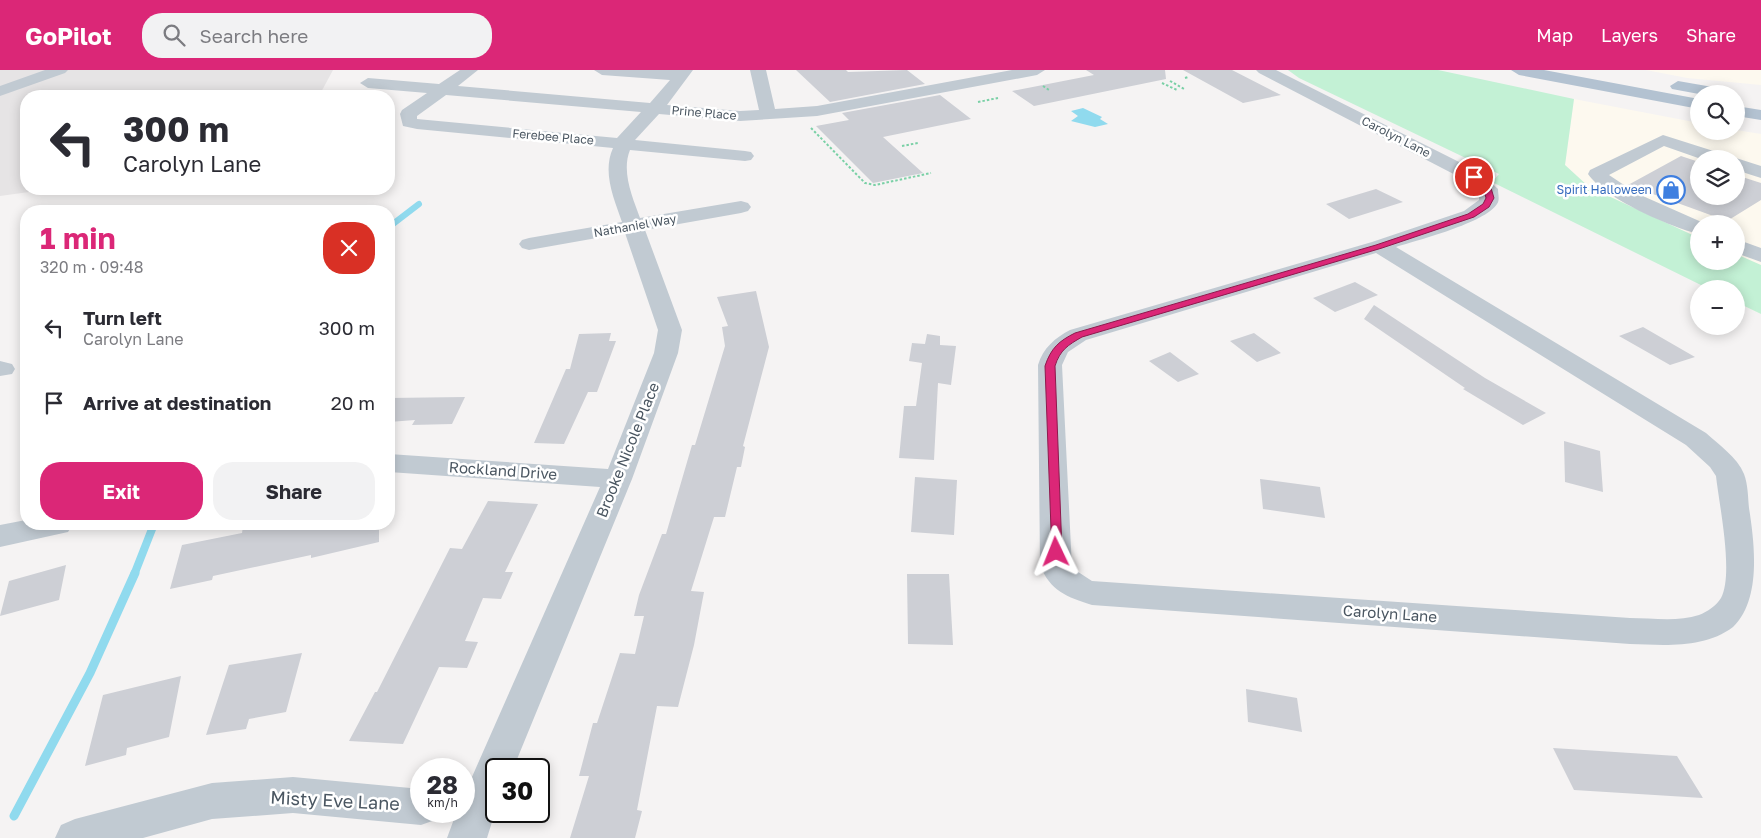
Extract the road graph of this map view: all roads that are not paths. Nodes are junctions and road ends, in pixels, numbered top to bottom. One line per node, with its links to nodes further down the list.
1 (60, 70): 13 (street)
2 (470, 70): 12 (street)
3 (602, 70): 9 (street)
4 (758, 70): 19 (street)
5 (1037, 70): 19 (street, Prine Place)
6 (1264, 70): 30 (street, Carolyn Lane)
7 (1519, 70): 16 (main road)
8 (1586, 70): 11 (main road)
9 (683, 73): 17 (street, Brooke Nicole Place)
10 (368, 83): 12 (street, Prine Place)
11 (1690, 88)
12 (441, 90): 17 (street, Prine Place); 21 (street, Ferebee Place)
13 (0, 91)
14 (1745, 97): 15 (main road)
15 (1761, 100)
16 (1690, 102)
17 (653, 109): 19 (street, Prine Place); 21 (street, Brooke Nicole Place)
18 (1745, 112): 20 (main road)
19 (768, 114)
20 (1761, 115)
21 (623, 144): 23 (street, Ferebee Place); 28 (street, Brooke Nicole Place)
22 (1693, 150): 27 (street)
23 (745, 156)
24 (1745, 167): 25 (street)
25 (1761, 172)
26 (740, 207): 28 (street, Nathaniel Way)
27 (1690, 224)
28 (634, 227): 29 (street, Nathaniel Way); 34 (street, Brooke Nicole Place)
29 (529, 244)
30 (1379, 246): 30 (street, Carolyn Lane)
31 (1745, 249): 32 (street)
32 (1761, 256)
33 (395, 463): 34 (street, Rockland Drive)
34 (618, 479): 38 (street, Brooke Nicole Place)
35 (29, 530): 36 (street)
36 (0, 536)
37 (410, 805): 39 (street, Misty Eve Lane)
38 (475, 806)
39 (75, 838)

